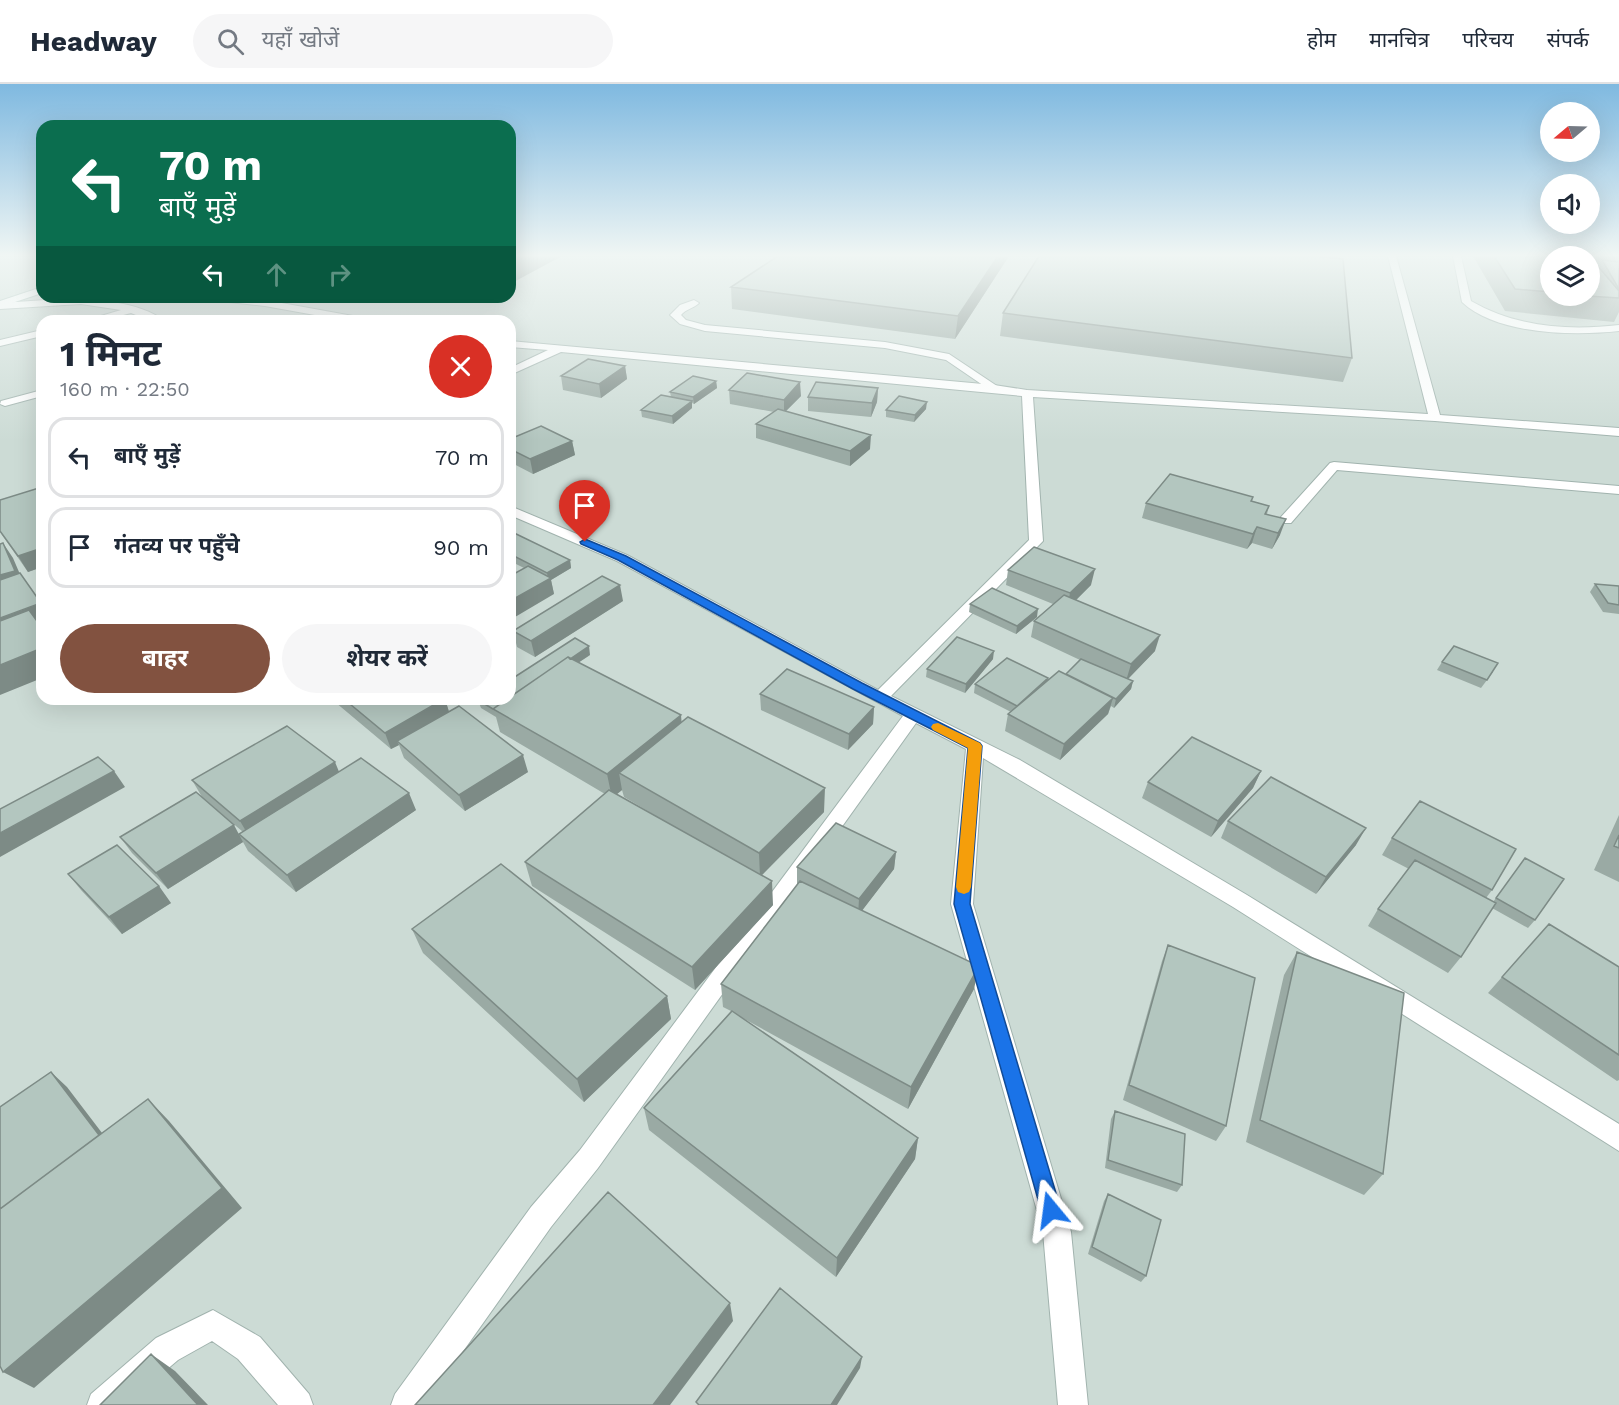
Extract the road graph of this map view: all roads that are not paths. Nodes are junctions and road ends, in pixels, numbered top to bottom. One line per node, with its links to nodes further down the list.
1 (678, 318): 10 (street)
2 (1409, 318): 14 (street)
3 (1500, 318): 4 (street)
4 (1619, 328)
5 (36, 334): 6 (street)
6 (0, 343)
7 (516, 344): 8 (street)
8 (561, 348): 9 (street); 10 (street)
9 (516, 369)
10 (994, 388): 11 (street)
11 (1027, 393): 14 (street); 19 (street)
12 (36, 395): 13 (street)
13 (5, 403)
14 (1436, 418): 15 (street)
15 (1619, 432)
16 (1619, 490): 18 (street)
17 (516, 513): 19 (street)
18 (1286, 520)
19 (880, 697): 20 (street)
20 (913, 715): 21 (street); 25 (street)
21 (975, 746): 22 (street); 26 (street)
22 (1619, 1138)
23 (102, 1405): 24 (street)
24 (298, 1405)
25 (406, 1405)
26 (1073, 1405)

